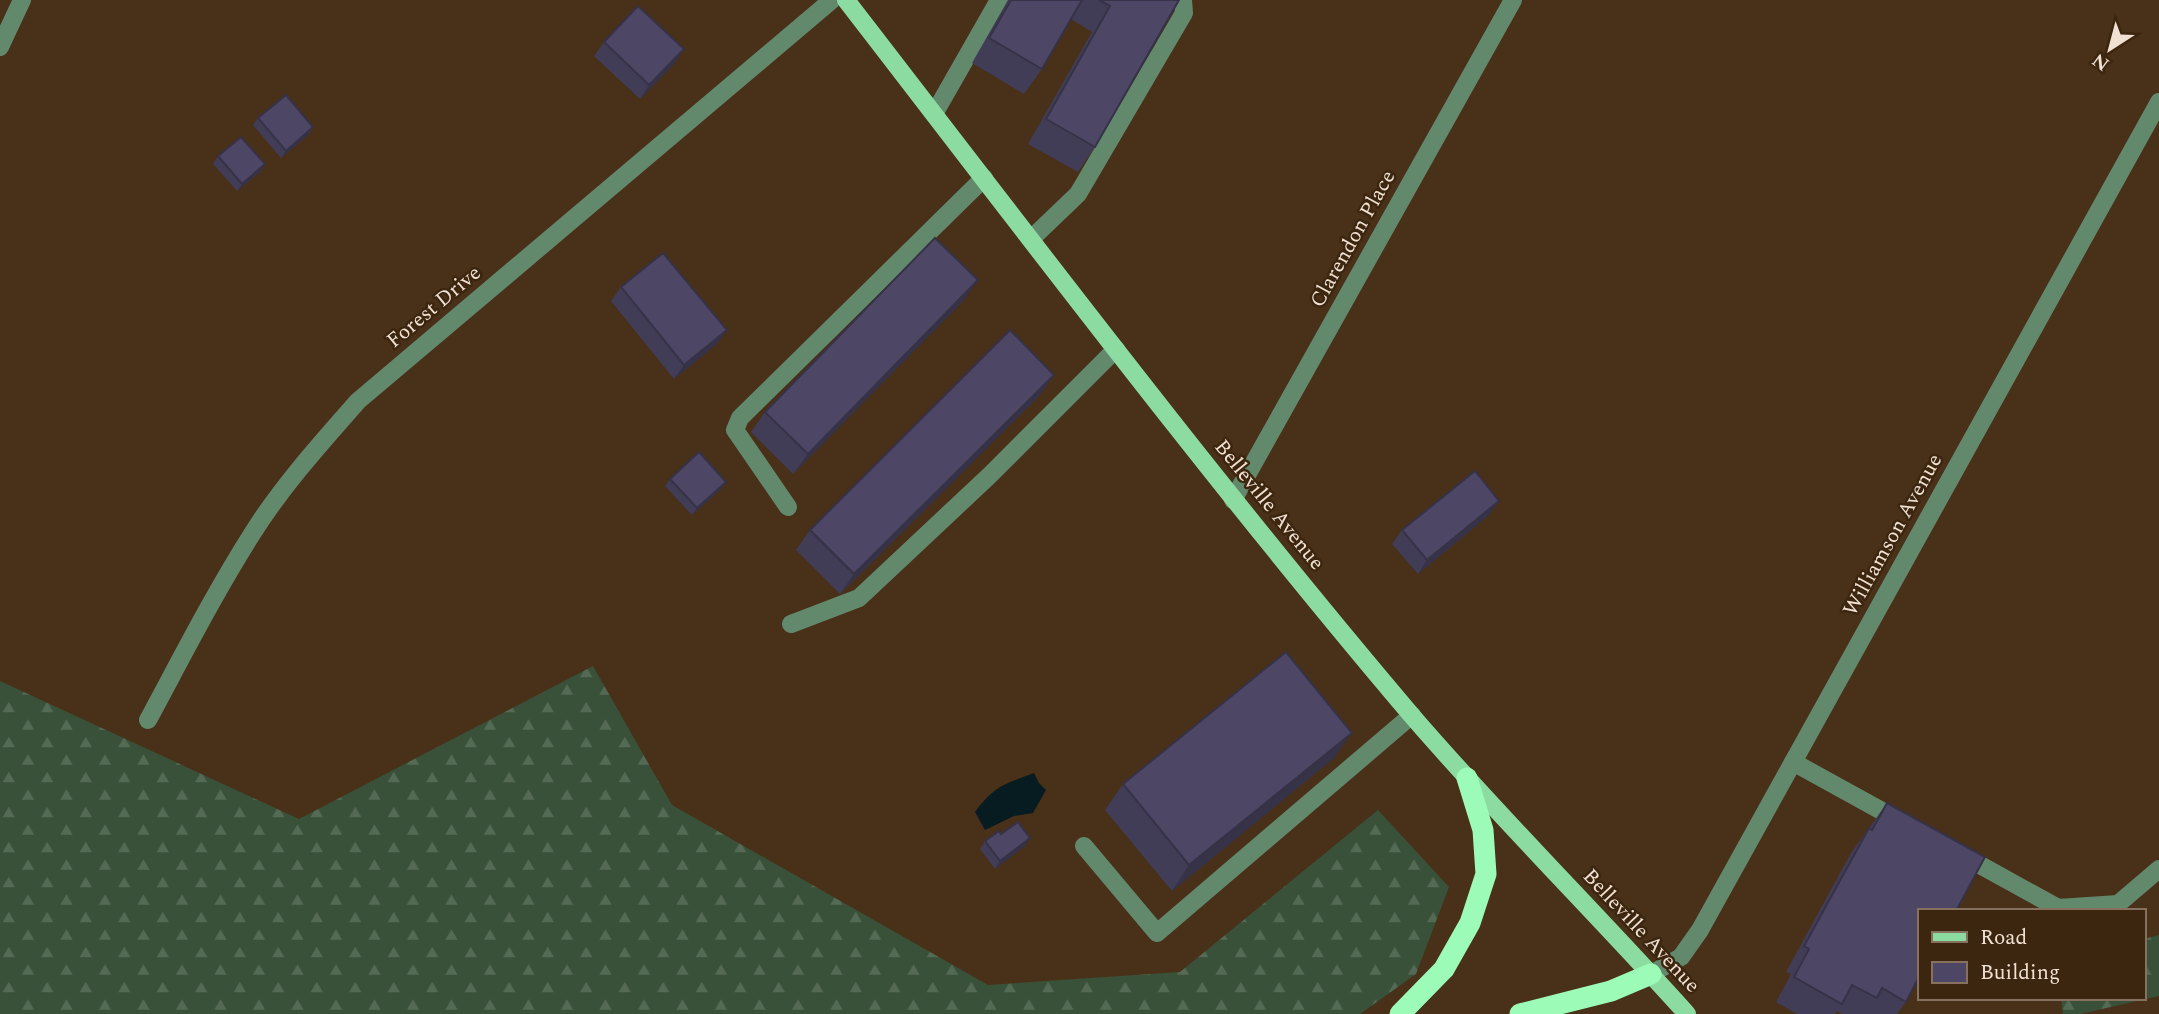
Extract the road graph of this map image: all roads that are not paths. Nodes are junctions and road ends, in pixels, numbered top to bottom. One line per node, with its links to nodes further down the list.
1 (22, 0): 7 (street)
2 (832, 0): 17 (street, Forest Drive)
3 (846, 0): 9 (main road, Belleville Avenue)
4 (999, 0): 9 (street)
5 (1183, 0): 11 (street)
6 (1513, 0): 13 (street, Clarendon Place)
7 (0, 47)
8 (2159, 102): 18 (street, Williamson Avenue)
9 (934, 114): 10 (main road, Belleville Avenue)
10 (984, 178): 11 (main road, Belleville Avenue); 14 (street)
11 (1031, 239): 12 (main road, Belleville Avenue)
12 (1116, 349): 13 (main road, Belleville Avenue); 15 (street)
13 (1233, 499): 16 (main road, Belleville Avenue)
14 (788, 507)
15 (790, 624)
16 (1412, 715): 19 (main road, Belleville Avenue); 22 (street)
17 (148, 720)
18 (1793, 762): 20 (street); 24 (street, Williamson Avenue)
19 (1467, 779): 24 (main road, Belleville Avenue); 25 (highway)
20 (1919, 831)
21 (1942, 844): 23 (street)
22 (1084, 846)
23 (2159, 869)
24 (1651, 974): 26 (highway); 27 (main road, Belleville Avenue)
25 (1400, 1014)
26 (1520, 1014)
27 (1687, 1014)

